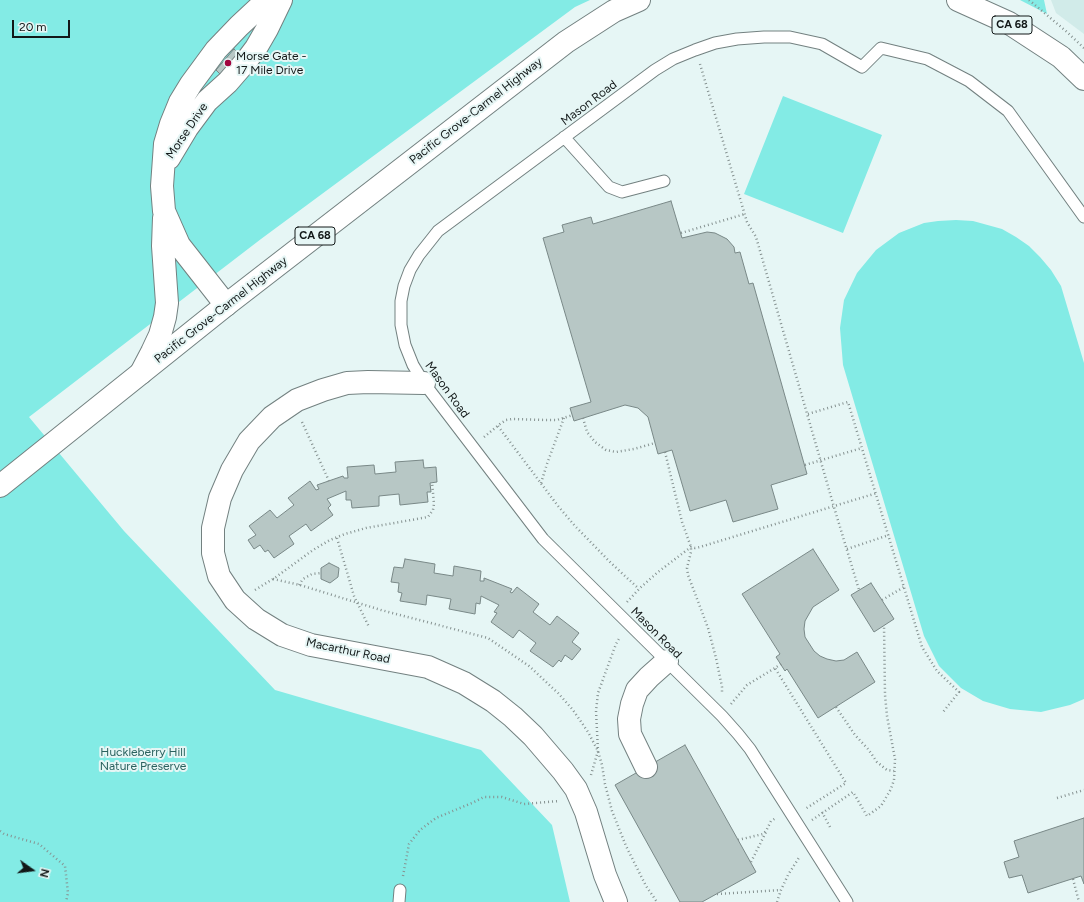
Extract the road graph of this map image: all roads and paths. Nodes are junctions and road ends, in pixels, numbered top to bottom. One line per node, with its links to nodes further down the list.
1 (267, 0): 10 (street, Morse Drive)
2 (281, 0): 10 (street, Morse Drive)
3 (639, 0): 16 (street, Pacific Grove-Carmel Highway / CA 68)
4 (958, 0): 8 (street, CA 68)
5 (1029, 0): 6 (path)
6 (1084, 48)
7 (695, 50): 9 (lane, Mason Road); 13 (path); 14 (lane, Mason Road)
8 (1084, 79)
9 (564, 137): 11 (lane); 18 (lane, Mason Road)
10 (164, 166): 12 (street, Morse Drive)
11 (664, 181)
12 (164, 211): 16 (street, Morse Drive); 17 (street)
13 (745, 214): 15 (path); 20 (path)
14 (1084, 217)
15 (681, 233)
16 (226, 305): 17 (street, Pacific Grove-Carmel Highway / CA 68)
17 (141, 373): 34 (street, Pacific Grove-Carmel Highway / CA 68)
18 (424, 383): 19 (street, Macarthur Road); 26 (lane, Mason Road)
19 (293, 403): 31 (path); 48 (street, Macarthur Road)
20 (808, 414): 27 (path); 29 (path)
21 (573, 415): 22 (path)
22 (564, 418): 24 (path); 33 (path)
23 (584, 418): 25 (path)
24 (498, 426): 26 (path); 33 (path)
25 (656, 443)
26 (472, 446): 54 (lane, Mason Road)
27 (862, 448): 29 (path); 35 (path)
28 (664, 452): 39 (path)
29 (820, 460): 30 (path); 36 (path)
30 (805, 465)
31 (328, 481)
32 (432, 482): 38 (path)
33 (542, 483): 46 (path)
34 (0, 486)
35 (877, 494): 36 (path); 37 (path)
36 (834, 507): 39 (path); 40 (path)
37 (889, 535): 40 (path); 45 (path)
38 (337, 538): 43 (path); 50 (path)
39 (691, 547): 41 (path); 60 (path)
40 (847, 549): 47 (path)
41 (658, 572)
42 (321, 573): 44 (path)
43 (273, 579): 44 (path); 48 (path)
44 (299, 585): 50 (path)
45 (904, 587): 49 (path); 59 (path)
46 (639, 589)
47 (859, 590)
48 (234, 600): 81 (street, Macarthur Road)
49 (882, 600)
50 (356, 602): 52 (path); 61 (path)
51 (884, 625): 63 (path)
52 (369, 627)
53 (610, 661): 61 (path)
54 (667, 661): 60 (lane, Mason Road); 62 (street)
55 (781, 664): 56 (path)
56 (775, 668): 57 (path); 68 (path)
57 (742, 691)
58 (836, 707): 63 (path)
59 (943, 712)
60 (722, 716): 68 (lane, Mason Road)
61 (598, 751): 64 (path); 82 (path)
62 (646, 767)
63 (894, 771): 69 (path)
64 (590, 780)
65 (1084, 790): 66 (path)
66 (1057, 798)
67 (560, 801): 76 (path)
68 (793, 816): 71 (path); 84 (lane, Mason Road)
69 (831, 829)
70 (0, 831): 79 (path)
71 (766, 831): 72 (path); 74 (path)
72 (738, 840)
73 (803, 853): 77 (path)
74 (751, 862)
75 (1072, 879): 85 (path)
76 (400, 890): 80 (lane)
77 (781, 890): 78 (path); 83 (path)
78 (716, 894)
79 (66, 902)
80 (399, 902)
81 (616, 902)
82 (656, 902)
83 (777, 902)
84 (847, 902)
85 (1079, 902)

